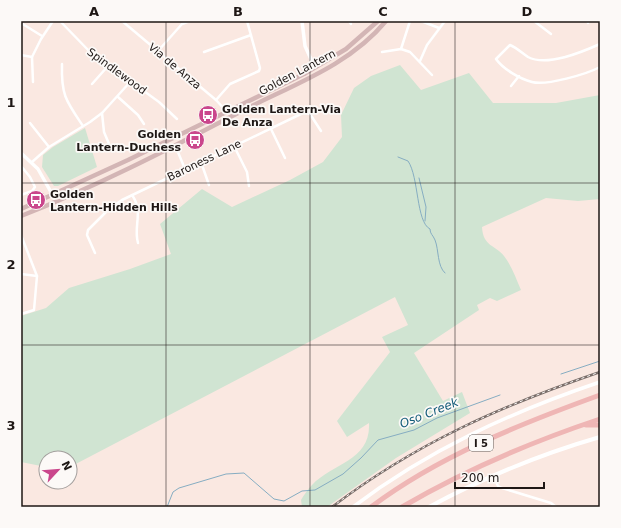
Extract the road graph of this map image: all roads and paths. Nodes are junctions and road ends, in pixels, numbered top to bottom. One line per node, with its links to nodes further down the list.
1 (54, 21): 21 (street)
2 (60, 21): 32 (street, Spindlewood)
3 (122, 21): 24 (street, Via de Anza)
4 (179, 21): 16 (street)
5 (190, 21): 16 (street)
6 (247, 21): 20 (street)
7 (302, 21): 34 (street)
8 (349, 21): 17 (street)
9 (378, 21): 34 (main road, Golden Lantern)
10 (386, 21): 29 (main road, Golden Lantern)
11 (410, 21): 23 (street)
12 (421, 21): 18 (street)
13 (445, 21): 18 (street)
14 (534, 21): 19 (street)
15 (21, 23): 21 (street)
16 (182, 24): 24 (street)
17 (351, 24)
18 (439, 28): 30 (street)
19 (551, 34)
20 (251, 35): 25 (street); 43 (street)
21 (42, 36): 28 (street)
22 (600, 44): 36 (street)
23 (402, 49): 26 (street); 30 (street)
24 (158, 51): 43 (street, Via de Anza)
25 (204, 52)
26 (382, 52)
27 (21, 55): 28 (street)
28 (32, 57): 38 (street)
29 (341, 59): 34 (main road); 40 (main road, Golden Lantern)
30 (420, 62): 35 (street)
31 (62, 64): 51 (street)
32 (108, 66): 37 (street, Spindlewood); 39 (street)
33 (600, 67): 36 (street)
34 (315, 68): 40 (main road); 44 (main road, Golden Lantern)
35 (432, 75)
36 (519, 76): 41 (street)
37 (131, 81): 42 (street); 47 (street, Spindlewood)
38 (33, 82)
39 (92, 84)
40 (295, 86): 46 (main road, Golden Lantern)
41 (511, 86)
42 (118, 97): 45 (street); 50 (street)
43 (216, 100): 44 (street, Via de Anza)
44 (227, 112): 46 (main road); 48 (main road); 54 (main road, Golden Lantern)
45 (102, 113): 51 (street); 59 (street)
46 (238, 113): 48 (main road, Golden Lantern)
47 (177, 119)
48 (225, 120): 56 (main road, Golden Lantern)
49 (30, 123): 58 (street)
50 (144, 124)
51 (83, 126): 58 (street)
52 (271, 128): 53 (street, Baroness Lane); 57 (street, Baroness Lane); 61 (street)
53 (321, 131)
54 (178, 136): 55 (main road, Golden Lantern); 56 (main road)
55 (162, 143): 56 (main road); 69 (main road, Golden Lantern)
56 (174, 145): 65 (street); 71 (main road, Golden Lantern)
57 (234, 146): 63 (street, Baroness Lane); 67 (street)
58 (49, 147): 62 (street)
59 (112, 151)
60 (21, 154): 62 (street)
61 (285, 158)
62 (32, 162): 69 (street)
63 (201, 162): 65 (street, Baroness Lane); 66 (street)
64 (21, 166): 68 (street)
65 (185, 169): 70 (street, Baroness Lane)
66 (209, 186)
67 (249, 186)
68 (21, 195)
69 (54, 195): 71 (street); 72 (main road, Golden Lantern)
70 (132, 195): 75 (street); 76 (street, Baroness Lane)
71 (56, 201): 73 (main road, Golden Lantern)
72 (21, 209)
73 (21, 216)
74 (21, 235): 78 (street)
75 (138, 243)
76 (95, 253)
77 (21, 274): 78 (street)
78 (37, 276): 79 (street)
79 (21, 314)
80 (600, 382): 87 (street)
81 (600, 395): 88 (highway, I 5)
82 (600, 419): 83 (highway, I 5)
83 (581, 425): 84 (highway); 89 (highway, I 5)
84 (600, 425)
85 (600, 436): 86 (main road)
86 (493, 476): 90 (main road); 91 (street)
87 (353, 507)
88 (371, 507)
89 (402, 507)
90 (429, 507)
91 (556, 507)

